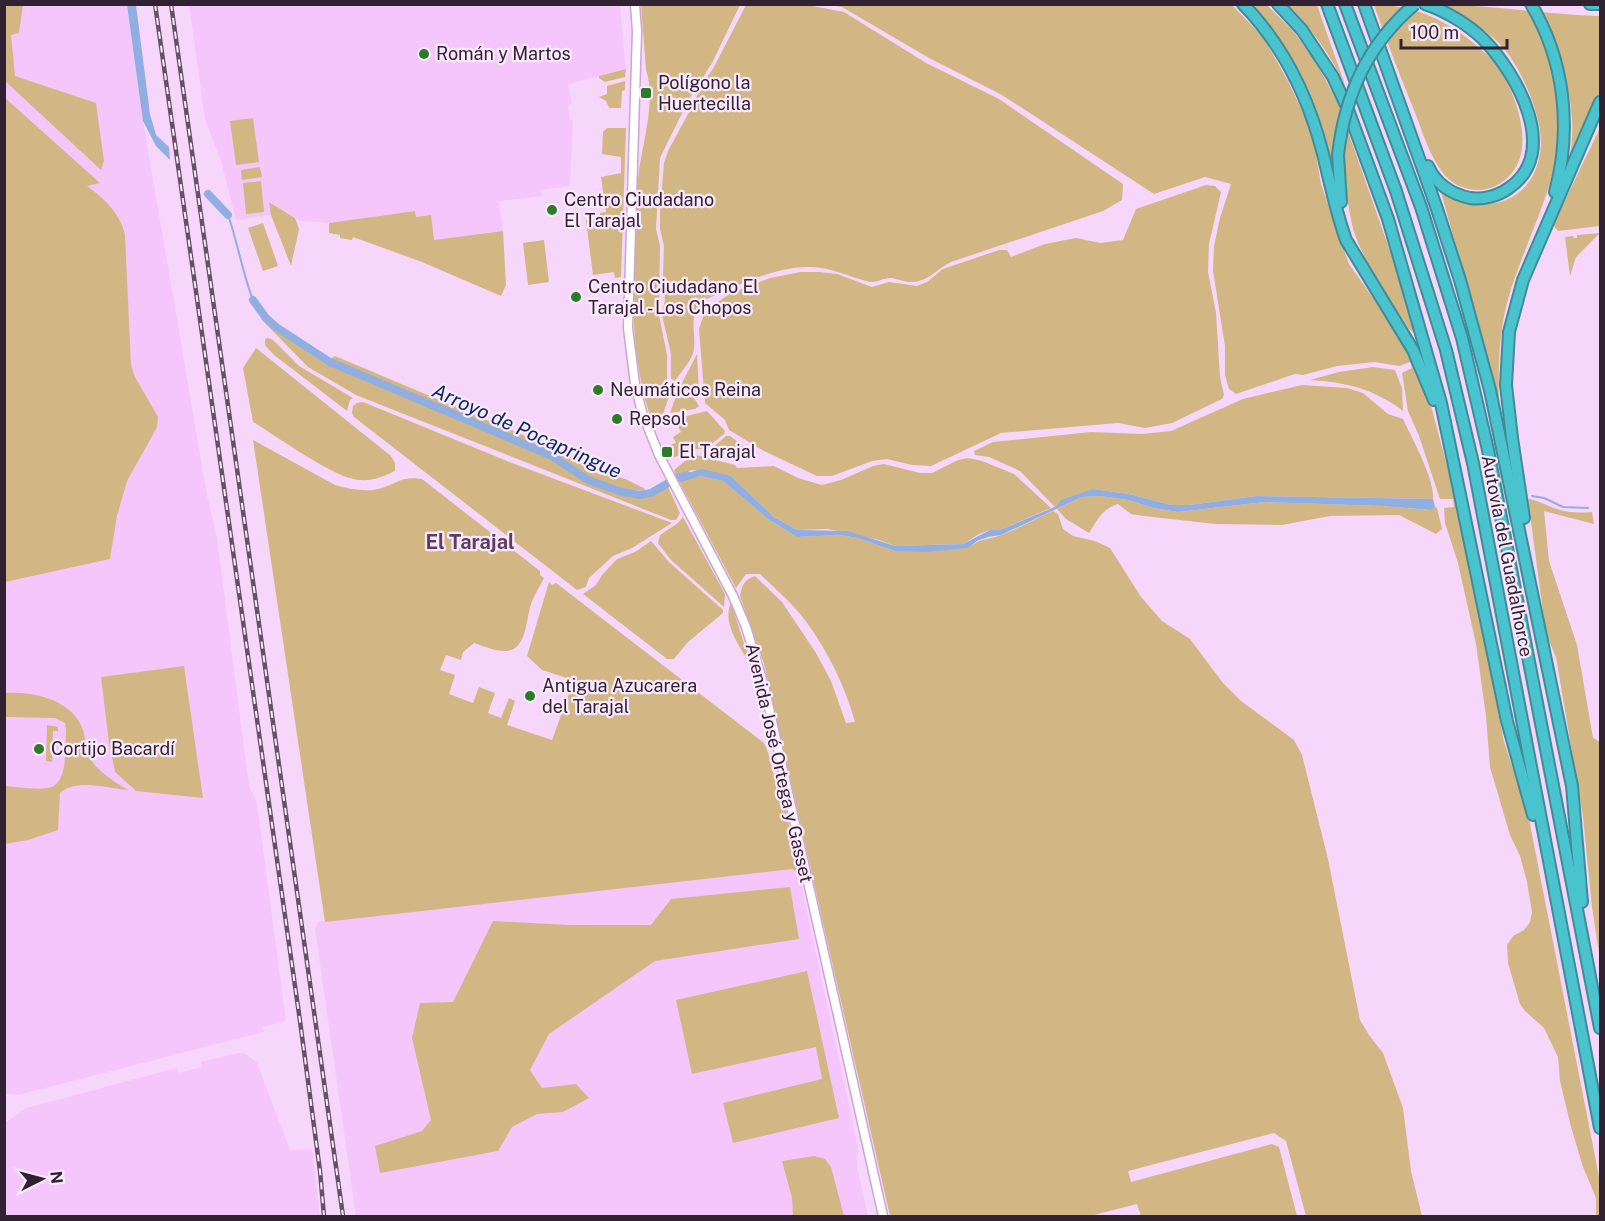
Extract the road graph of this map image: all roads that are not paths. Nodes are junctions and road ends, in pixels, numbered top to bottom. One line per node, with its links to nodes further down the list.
1 (635, 4): 22 (main road, Avenida José Ortega y Gasset)
2 (1243, 4): 15 (highway)
3 (1278, 4): 16 (highway)
4 (1327, 4): 20 (highway, Autovía del Guadalhorce)
5 (1345, 4): 18 (highway, Autovía del Guadalhorce)
6 (1365, 4): 13 (highway)
7 (1415, 4): 15 (highway, bridge)
8 (1425, 4): 13 (highway)
9 (1531, 4): 14 (highway)
10 (1590, 4): 11 (highway)
11 (1599, 4)
12 (1600, 102): 14 (highway)
13 (1415, 142): 17 (highway)
14 (1546, 224): 17 (highway)
15 (1353, 253): 16 (highway)
16 (1446, 433): 20 (highway)
17 (1535, 604): 18 (highway)
18 (1583, 939): 19 (highway, Autovía del Guadalhorce)
19 (1600, 1028)
20 (1583, 1037): 21 (highway, Autovía del Guadalhorce)
21 (1600, 1128)
22 (883, 1216)

